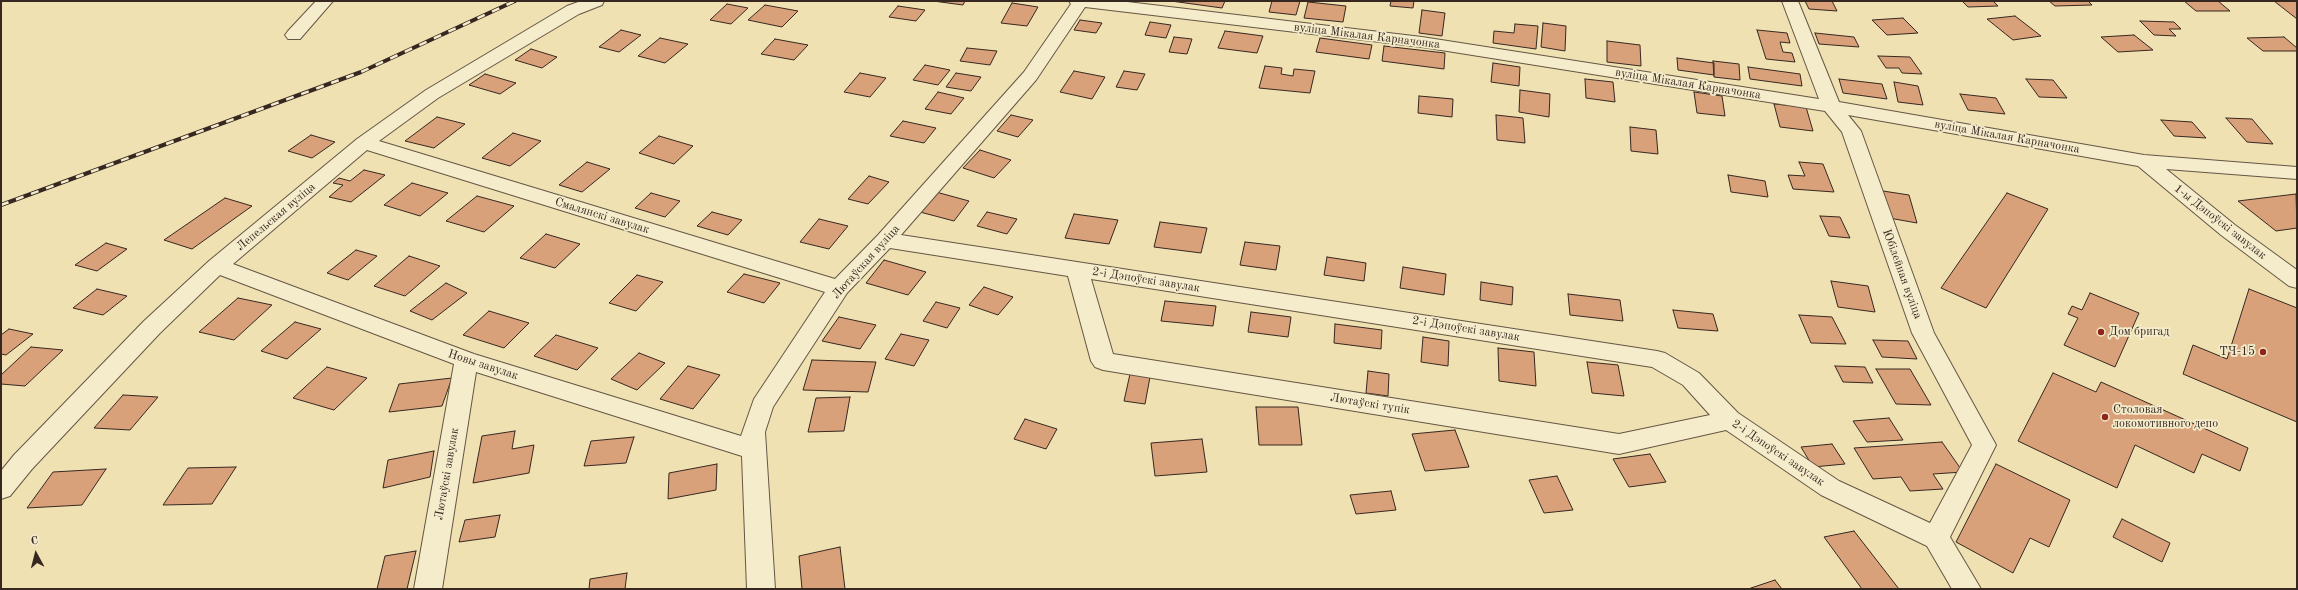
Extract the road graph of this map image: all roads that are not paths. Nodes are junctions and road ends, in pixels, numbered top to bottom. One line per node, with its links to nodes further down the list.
1 (325, 1): 5 (street)
2 (596, 1): 7 (street, Лепельская вуліца)
3 (1080, 1): 6 (street, вуліца Мікалая Карначонка); 10 (street, Лютаўская вуліца)
4 (1790, 1): 6 (street, Юбілейная вуліца)
5 (294, 35)
6 (1831, 106): 8 (street, вуліца Мікалая Карначонка); 19 (street, Юбілейная вуліца)
7 (364, 143): 11 (street, Лепельская вуліца); 14 (street, Смалянскі завулак)
8 (2144, 161): 9 (street, вуліца Мікалая Карначонка); 13 (street, 1-ы Дэпоўскі завулак)
9 (2297, 172)
10 (885, 240): 12 (street, 2-і Дэпоўскі завулак); 14 (street, Лютаўская вуліца)
11 (217, 266): 15 (street, Новы завулак); 18 (street, Лепельская вуліца)
12 (1077, 269): 16 (street, 2-і Дэпоўскі завулак); 16 (street, Лютаўскі тупік)
13 (2297, 281)
14 (839, 288): 17 (street, Лютаўская вуліца)
15 (466, 360): 17 (street, Новы завулак); 20 (street, Лютаўскі завулак)
16 (1730, 420): 19 (street, 2-і Дэпоўскі завулак)
17 (754, 450): 21 (street, Лютаўская вуліца)
18 (1, 489)
19 (1936, 538): 22 (street)
20 (428, 589)
21 (761, 589)
22 (1967, 589)

